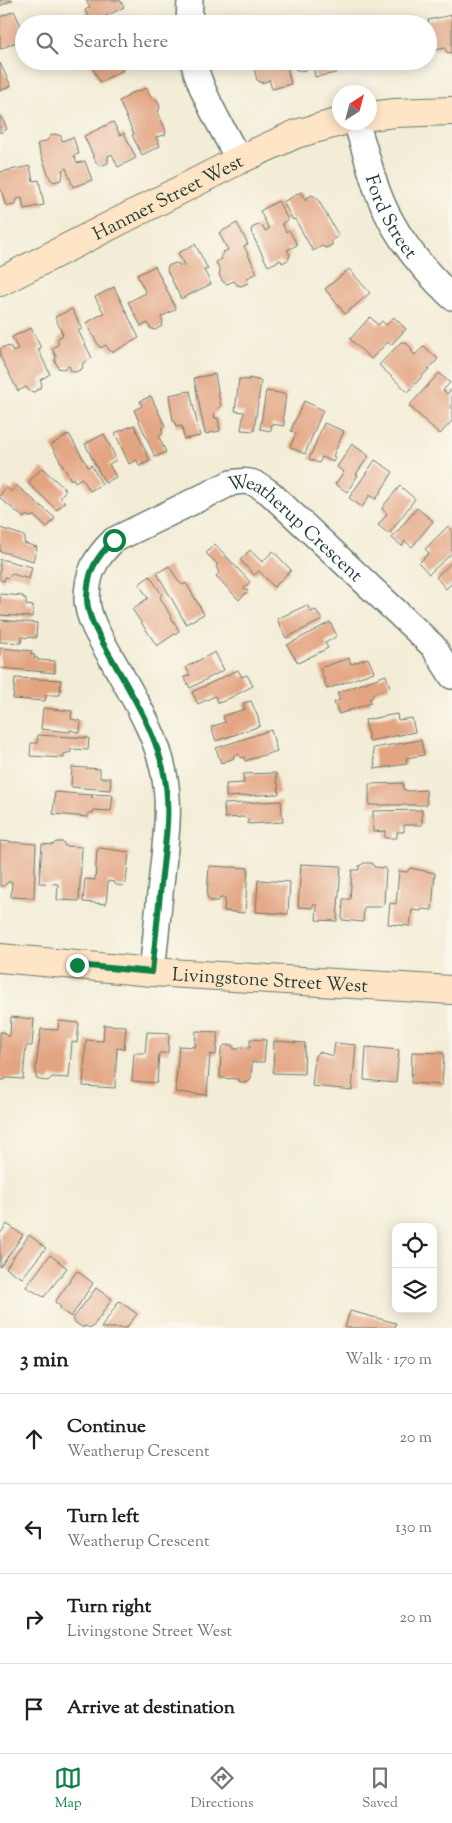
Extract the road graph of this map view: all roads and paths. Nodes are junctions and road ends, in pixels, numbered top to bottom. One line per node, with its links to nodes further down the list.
1 (190, 0): 2 (street)
2 (189, 15)
3 (195, 70): 8 (street)
4 (452, 111): 5 (street)
5 (377, 115)
6 (332, 124): 8 (street, Hanmer Street West)
7 (359, 130): 10 (street, Ford Street)
8 (239, 160): 9 (street, Hanmer Street West)
9 (0, 282)
10 (452, 297)
11 (452, 676): 13 (street, Weatherup Crescent)
12 (0, 958): 13 (street, Livingstone Street West)
13 (152, 972): 14 (street, Livingstone Street West)
14 (452, 990)

